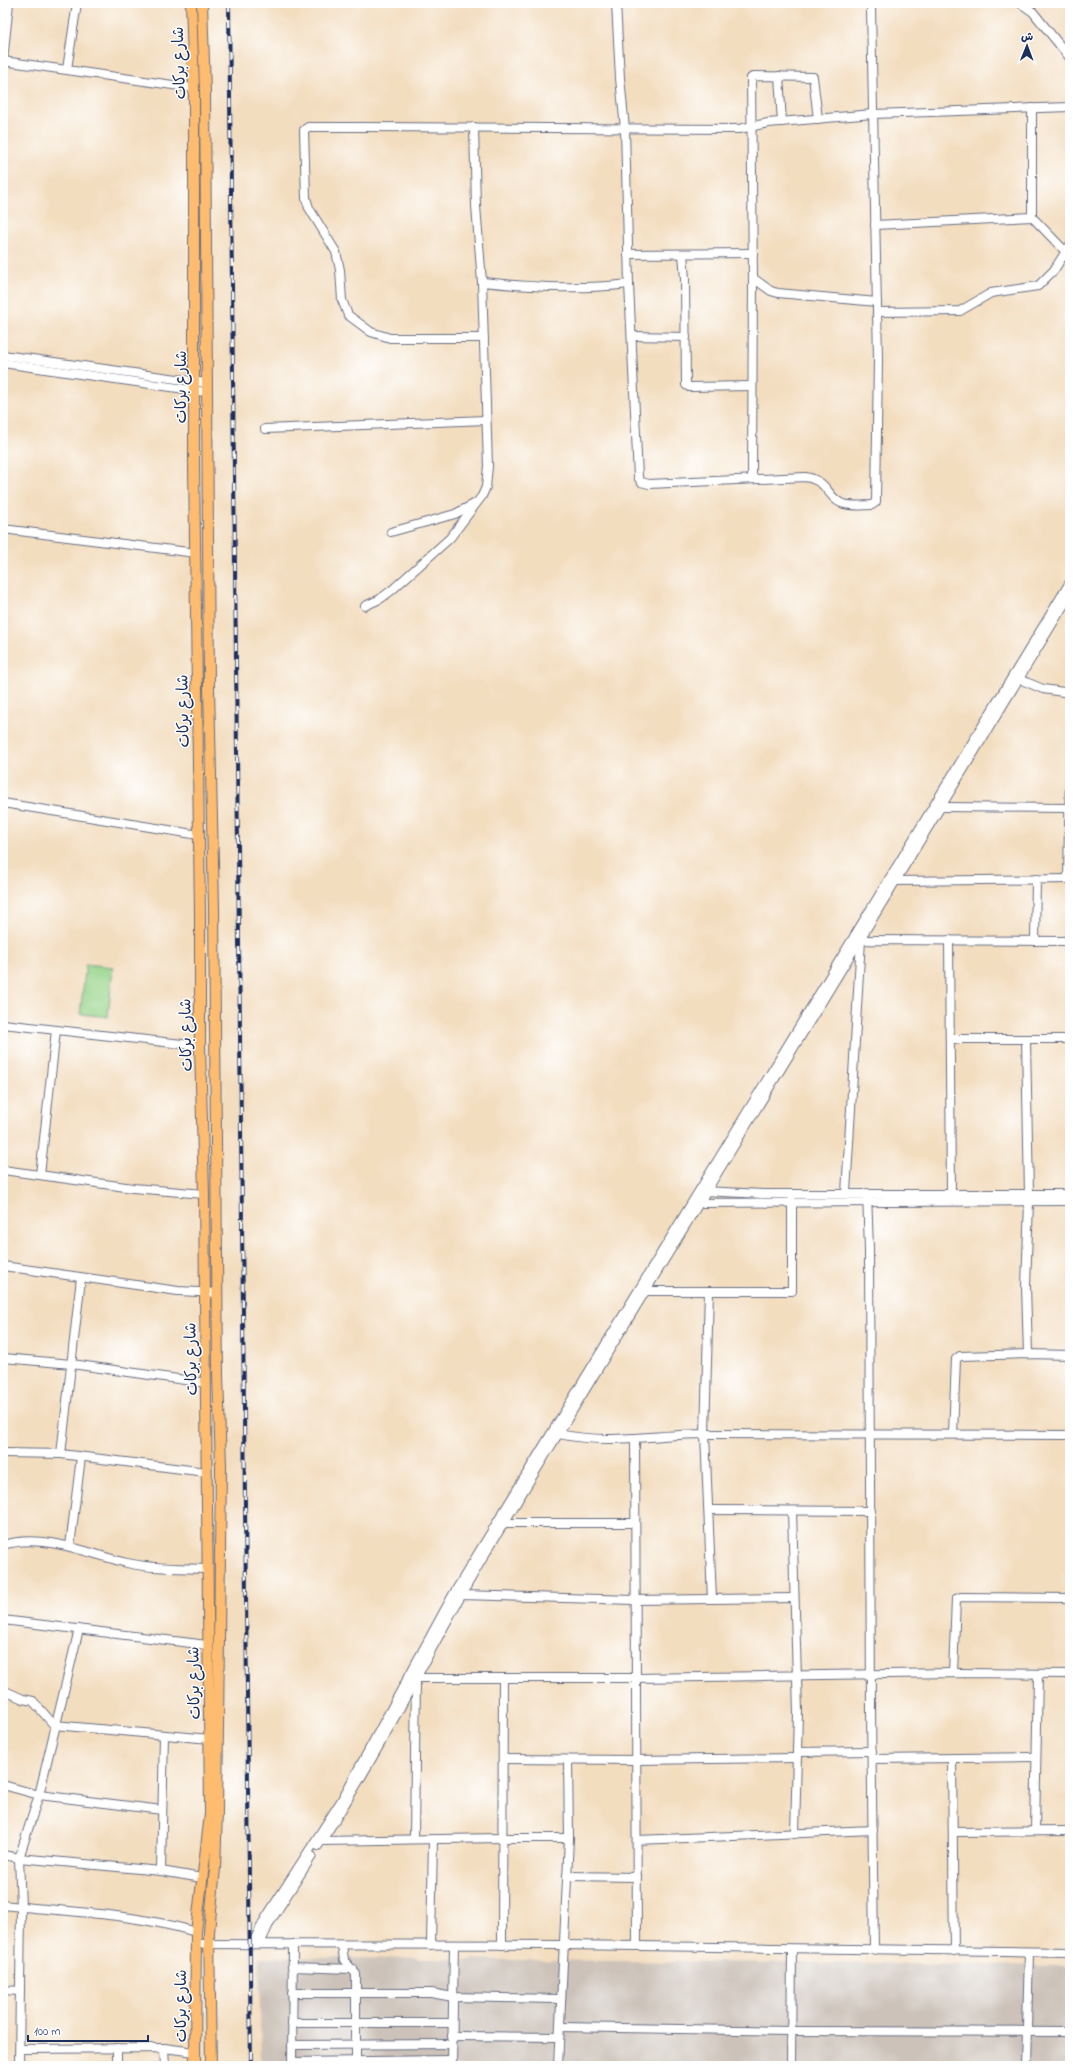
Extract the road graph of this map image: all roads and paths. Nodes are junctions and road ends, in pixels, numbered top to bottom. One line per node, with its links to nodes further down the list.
1 (9, 3): 9 (street)
2 (77, 3): 10 (street)
3 (191, 3): 12 (main road, شارع بركات)
4 (202, 3): 40 (main road, شارع بركات)
5 (616, 3): 20 (street)
6 (873, 3): 15 (street)
7 (1020, 3): 8 (street)
8 (1070, 58)
9 (3, 61): 10 (street)
10 (67, 69): 12 (street)
11 (779, 76): 16 (street); 17 (street); 19 (street)
12 (194, 88): 38 (main road, شارع بركات)
13 (1070, 107): 14 (street)
14 (1032, 108): 15 (street); 21 (street)
15 (874, 114): 16 (street); 22 (street)
16 (818, 119): 17 (street)
17 (782, 122): 19 (street)
18 (474, 127): 20 (street); 29 (street); 35 (street)
19 (751, 127): 20 (street); 24 (street)
20 (625, 129): 25 (street)
21 (1032, 217): 22 (street); 23 (street)
22 (875, 225): 31 (street)
23 (1067, 248): 27 (street); 32 (street)
24 (753, 253): 26 (street); 28 (street)
25 (628, 254): 26 (street); 30 (street)
26 (683, 254): 34 (street)
27 (1070, 262)
28 (753, 278): 31 (street); 39 (street)
29 (482, 282): 30 (street); 35 (street)
30 (629, 284): 33 (street)
31 (877, 302): 32 (street)
32 (877, 312): 43 (street)
33 (632, 336): 34 (street); 43 (street)
34 (686, 337): 39 (street)
35 (484, 338): 41 (street)
36 (3, 356): 38 (street)
37 (3, 363): 38 (street)
38 (195, 386): 40 (street); 47 (main road, شارع بركات)
39 (752, 386): 43 (street)
40 (206, 387): 89 (main road, شارع بركات)
41 (486, 420): 42 (street); 44 (street)
42 (265, 429)
43 (752, 478)
44 (476, 502): 46 (street); 50 (street)
45 (3, 529): 47 (street)
46 (391, 532)
47 (196, 554): 58 (main road, شارع بركات)
48 (1070, 582): 51 (street)
49 (1070, 595): 51 (street)
50 (365, 606)
51 (1050, 622): 52 (street); 74 (street)
52 (1019, 679): 53 (street); 56 (street)
53 (1070, 693)
54 (1070, 773): 57 (street)
55 (3, 803): 58 (street)
56 (942, 807): 57 (street); 61 (street)
57 (1069, 808): 60 (street)
58 (198, 835): 71 (main road, شارع بركات)
59 (1036, 879): 60 (street); 61 (street); 64 (street)
60 (1069, 879)
61 (896, 881): 62 (street)
62 (861, 940): 63 (street); 74 (street); 75 (street)
63 (949, 940): 64 (street); 68 (street)
64 (1035, 941): 65 (street)
65 (1070, 941)
66 (3, 1024): 67 (street)
67 (56, 1030): 71 (street); 73 (street)
68 (952, 1039): 70 (street); 77 (street)
69 (1070, 1039): 70 (street)
70 (1026, 1040): 80 (street)
71 (200, 1046): 76 (main road, شارع بركات)
72 (3, 1170): 73 (street)
73 (40, 1176): 76 (street)
74 (703, 1191): 75 (street); 83 (street)
75 (846, 1193): 79 (street)
76 (204, 1194): 88 (main road, شارع بركات)
77 (951, 1194): 79 (street); 80 (street)
78 (1070, 1194): 80 (street)
79 (868, 1197): 80 (street); 81 (street); 97 (street)
80 (1029, 1198): 82 (street); 90 (street)
81 (792, 1201): 83 (street); 87 (street)
82 (1070, 1201)
83 (696, 1203): 86 (street); 130 (street)
84 (3, 1266): 85 (street)
85 (81, 1278): 88 (street); 93 (street)
86 (646, 1290): 87 (street); 95 (street)
87 (709, 1291): 96 (street)
88 (205, 1293): 89 (street); 94 (main road, شارع بركات)
89 (218, 1293): 165 (main road, شارع بركات)
90 (1028, 1354): 91 (street); 98 (street)
91 (1070, 1355)
92 (3, 1358): 93 (street)
93 (72, 1364): 94 (street); 102 (street)
94 (206, 1383): 104 (main road, شارع بركات)
95 (559, 1434): 100 (street); 108 (street)
96 (704, 1434): 97 (street); 100 (street); 105 (street)
97 (870, 1434): 98 (street); 107 (street)
98 (952, 1434): 99 (street)
99 (1070, 1435)
100 (635, 1438): 109 (street)
101 (3, 1453): 102 (street)
102 (61, 1454): 103 (street)
103 (81, 1457): 104 (street); 111 (street)
104 (206, 1472): 112 (main road, شارع بركات)
105 (709, 1510): 106 (street); 116 (street)
106 (792, 1511): 107 (street); 114 (street)
107 (871, 1511): 124 (street)
108 (505, 1523): 109 (street); 113 (street)
109 (634, 1523): 117 (street)
110 (3, 1545): 111 (street)
111 (70, 1546): 112 (street)
112 (206, 1569): 120 (main road, شارع بركات)
113 (461, 1595): 117 (street); 126 (street)
114 (794, 1598): 116 (street); 125 (street)
115 (1070, 1598): 121 (street)
116 (712, 1599): 117 (street)
117 (634, 1600): 128 (street)
118 (3, 1620): 119 (street)
119 (78, 1628): 120 (street); 131 (street)
120 (207, 1645): 133 (main road, شارع بركات)
121 (953, 1673): 122 (street); 124 (street)
122 (1038, 1674): 123 (street); 136 (street)
123 (1070, 1674)
124 (871, 1675): 125 (street); 135 (street)
125 (797, 1676): 128 (street); 134 (street)
126 (416, 1678): 127 (street); 130 (street); 151 (street)
127 (503, 1678): 128 (street); 137 (street)
128 (635, 1678): 140 (street)
129 (3, 1690): 131 (street)
130 (396, 1707): 154 (street); 166 (street)
131 (54, 1725): 132 (street); 142 (street)
132 (164, 1735): 133 (street); 143 (street)
133 (210, 1739): 160 (main road, شارع بركات)
134 (798, 1755): 135 (street); 140 (street); 148 (street)
135 (872, 1755): 138 (street); 144 (street)
136 (1036, 1757): 138 (street); 145 (street)
137 (502, 1759): 139 (street); 149 (street)
138 (952, 1759): 147 (street)
139 (568, 1760): 140 (street); 150 (street)
140 (636, 1760): 153 (street)
141 (3, 1785): 142 (street)
142 (39, 1796): 143 (street); 156 (street)
143 (162, 1810): 157 (street)
144 (873, 1830): 148 (street); 175 (street)
145 (1035, 1831): 146 (street); 147 (street)
146 (1070, 1831)
147 (953, 1832): 176 (street)
148 (795, 1834): 153 (street)
149 (502, 1838): 150 (street); 152 (street); 171 (street)
150 (569, 1838): 158 (street)
151 (414, 1839): 152 (street); 154 (street)
152 (432, 1839): 169 (street)
153 (637, 1840): 159 (street)
154 (321, 1842): 166 (street)
155 (3, 1855): 156 (street)
156 (19, 1858): 157 (street); 162 (street)
157 (162, 1872): 160 (street)
158 (567, 1876): 159 (street); 172 (street)
159 (637, 1877): 173 (street)
160 (202, 1878): 163 (main road, شارع بركات)
161 (3, 1905): 162 (street)
162 (20, 1907): 163 (street); 182 (street)
163 (196, 1932): 164 (main road, شارع بركات)
164 (196, 1944): 165 (street); 201 (main road, شارع بركات)
165 (210, 1944): 166 (street); 209 (main road, شارع بركات)
166 (256, 1944): 167 (street)
167 (293, 1944): 168 (street); 179 (street)
168 (342, 1945): 169 (street); 180 (street)
169 (432, 1945): 170 (street)
170 (454, 1945): 171 (street); 185 (street)
171 (502, 1945): 172 (street)
172 (563, 1945): 173 (street); 186 (street)
173 (637, 1946): 174 (street)
174 (792, 1949): 175 (street); 191 (street)
175 (874, 1950): 176 (street)
176 (954, 1951): 177 (street)
177 (1029, 1952): 178 (street); 192 (street)
178 (1070, 1952)
179 (292, 1968): 180 (street); 183 (street)
180 (353, 1968): 184 (street)
181 (3, 1990): 182 (street)
182 (20, 1991): 200 (street)
183 (292, 1993): 184 (street); 187 (street)
184 (356, 1994): 185 (street); 188 (street)
185 (453, 1997): 186 (street); 189 (street)
186 (560, 1999): 190 (street)
187 (292, 2023): 188 (street); 196 (street)
188 (356, 2023): 189 (street); 197 (street)
189 (452, 2023): 195 (street)
190 (560, 2027): 191 (street); 194 (street)
191 (791, 2031): 192 (street); 211 (street)
192 (1027, 2031): 193 (street); 212 (street)
193 (1070, 2032)
194 (559, 2037): 195 (street); 210 (street)
195 (452, 2040): 197 (street); 203 (street)
196 (292, 2045): 197 (street); 204 (street)
197 (356, 2046): 202 (street)
198 (117, 2048): 199 (street); 200 (street); 206 (street)
199 (164, 2048): 201 (street); 207 (street)
200 (20, 2049): 205 (street)
201 (195, 2052): 208 (main road, شارع بركات)
202 (356, 2062): 203 (street); 204 (street)
203 (452, 2063)
204 (292, 2064)
205 (19, 2066)
206 (117, 2066)
207 (165, 2066)
208 (195, 2066)
209 (211, 2066)
210 (558, 2066)
211 (790, 2066)
212 (1026, 2066)

